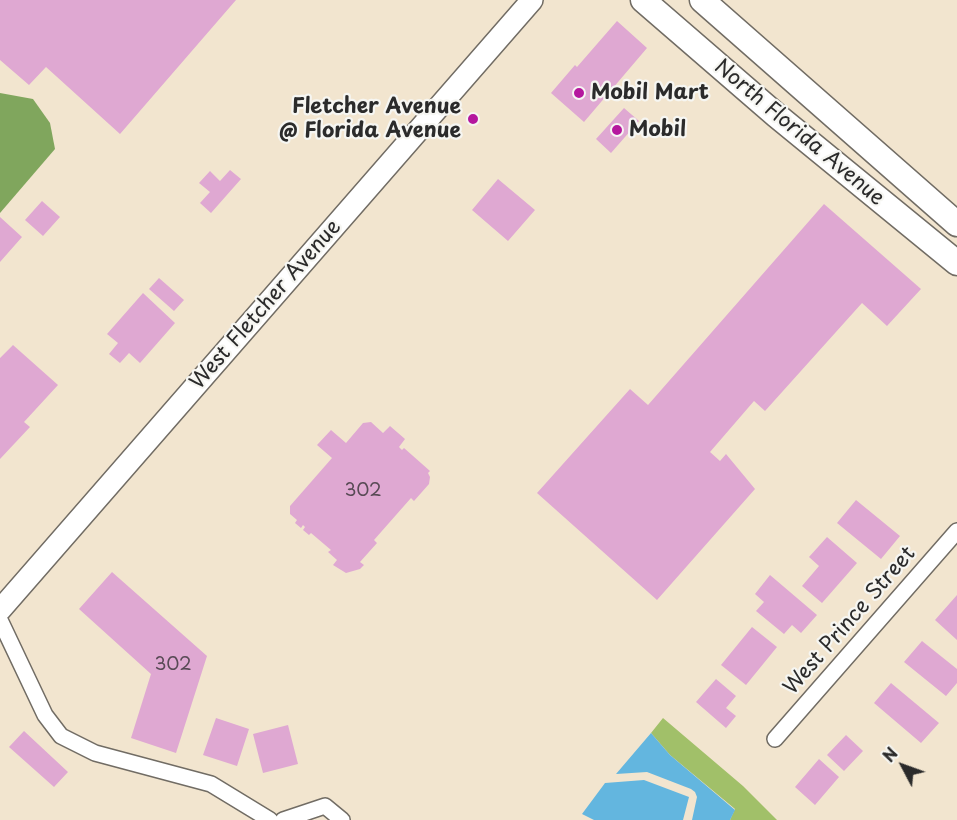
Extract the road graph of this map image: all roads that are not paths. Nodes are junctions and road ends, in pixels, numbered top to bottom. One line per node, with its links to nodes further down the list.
1 (532, 0): 7 (main road, West Fletcher Avenue)
2 (643, 0): 5 (main road, North Florida Avenue)
3 (702, 0): 4 (main road, North Florida Avenue)
4 (957, 224)
5 (957, 263)
6 (957, 531): 9 (street, West Prince Street)
7 (0, 610)
8 (0, 620): 10 (street)
9 (776, 738)
10 (270, 820)
11 (283, 820): 12 (street)
12 (342, 820)

